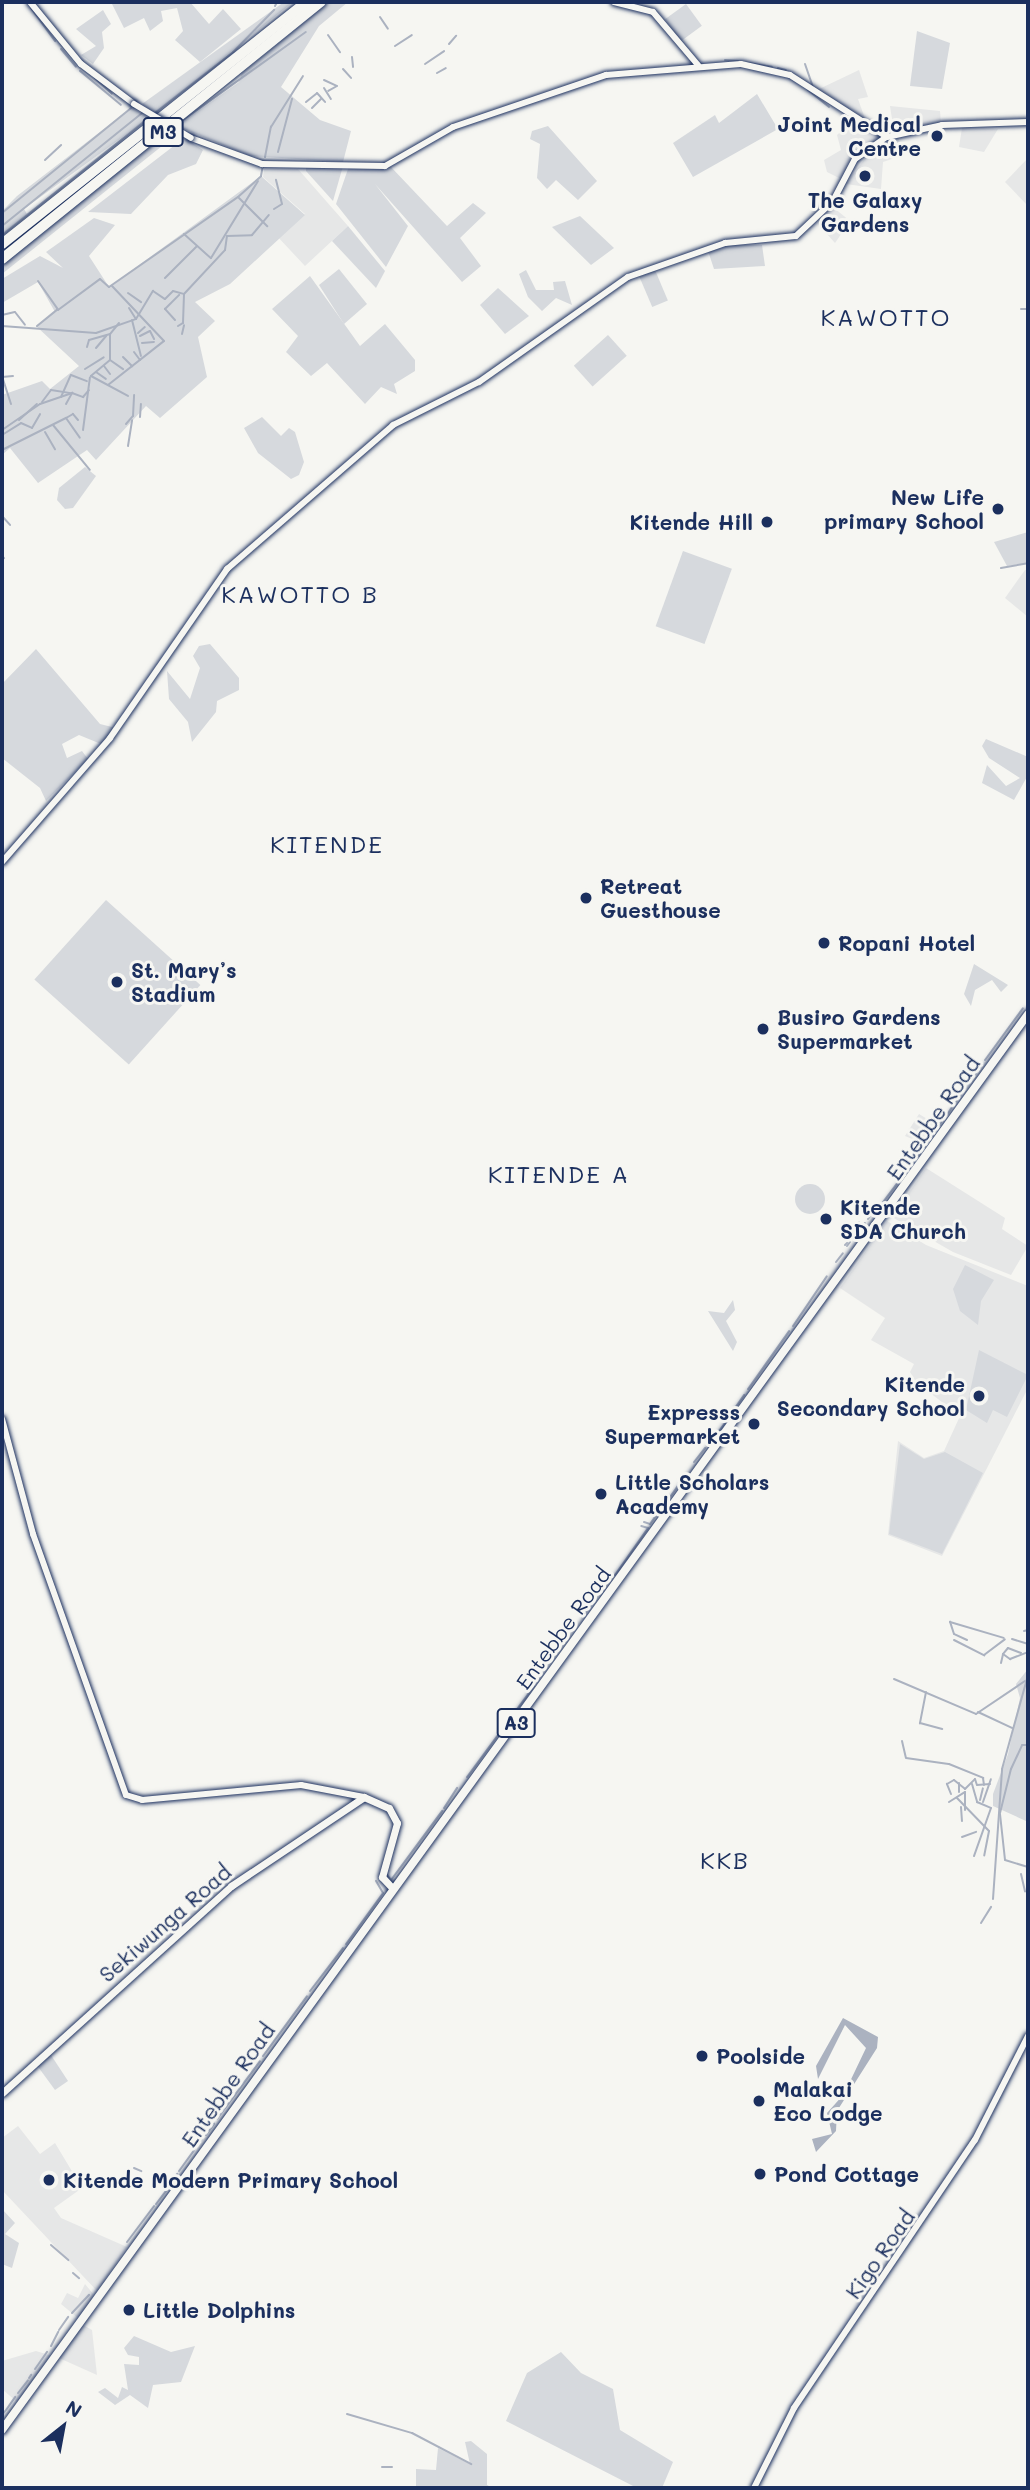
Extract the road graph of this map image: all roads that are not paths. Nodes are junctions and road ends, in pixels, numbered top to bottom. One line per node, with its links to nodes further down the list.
1 (30, 2): 5 (street, bridge)
2 (306, 2): 8 (highway, M3)
3 (321, 2): 9 (highway, M3)
4 (614, 2): 5 (street)
5 (698, 65): 7 (street)
6 (1028, 122): 7 (street)
7 (887, 137): 10 (street)
8 (2, 244)
9 (2, 259)
10 (2, 862)
11 (1028, 1014): 14 (main road, Entebbe Road / A3)
12 (2, 1419): 13 (street)
13 (364, 1797): 14 (main road); 16 (main road, Sekiwunga Road)
14 (393, 1889): 17 (main road, Entebbe Road / A3)
15 (1028, 2036): 18 (street, Kigo Road)
16 (2, 2092)
17 (2, 2430)
18 (754, 2488)

